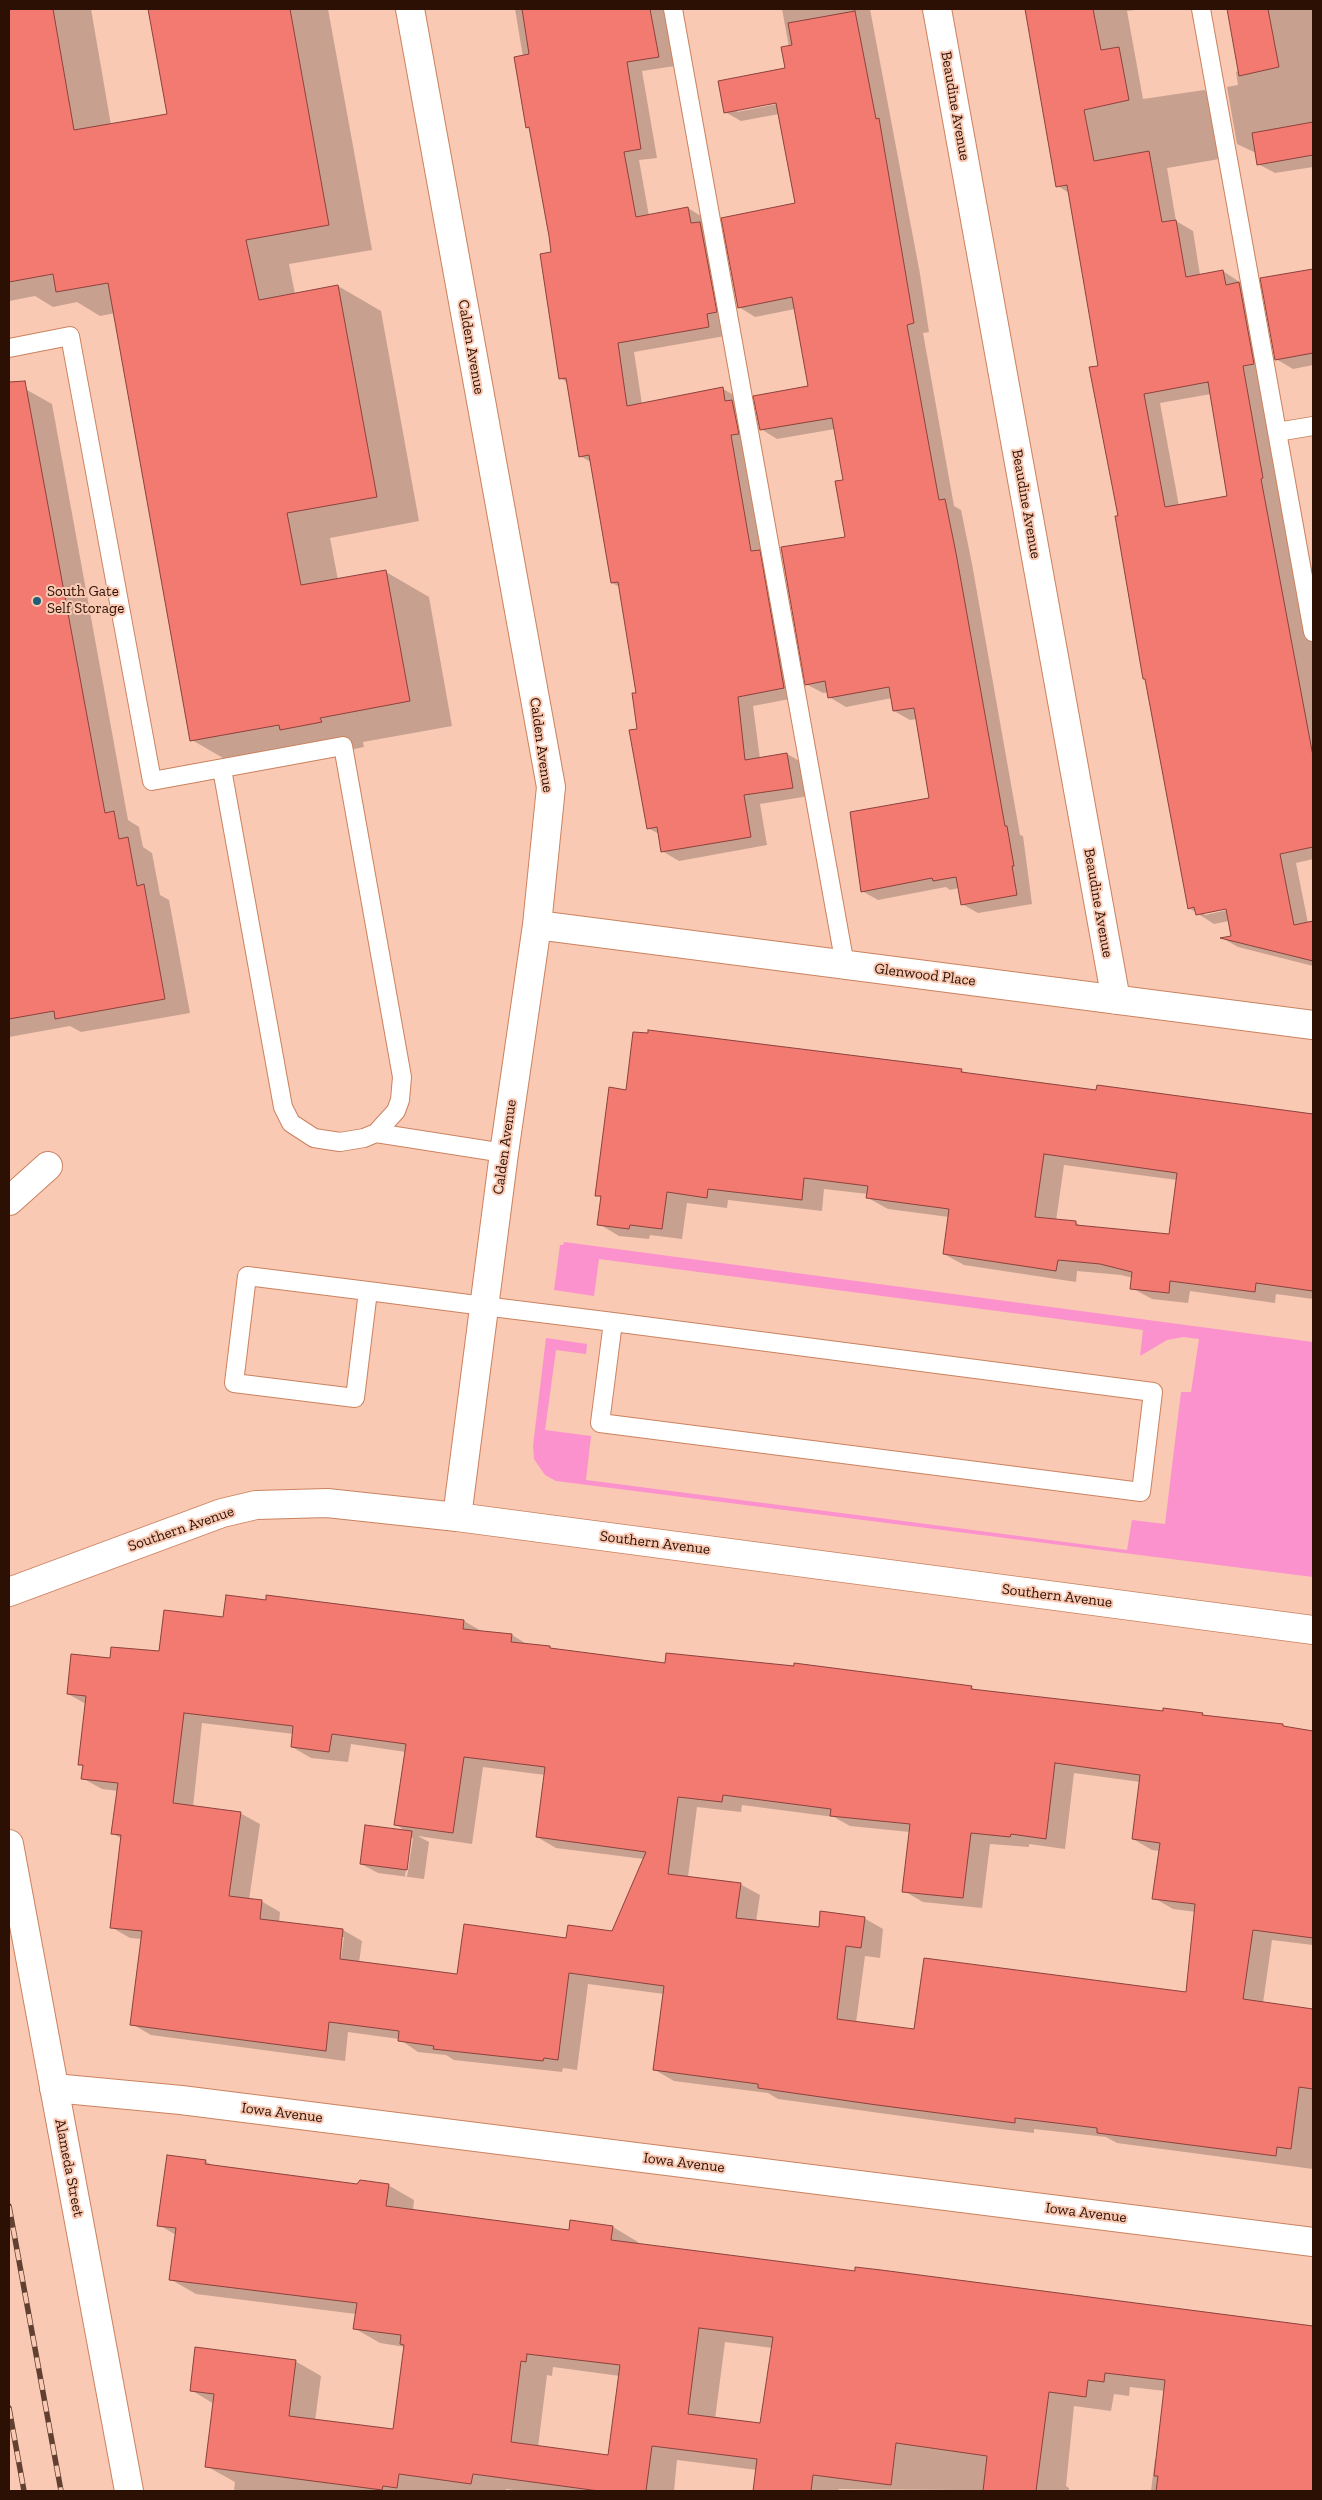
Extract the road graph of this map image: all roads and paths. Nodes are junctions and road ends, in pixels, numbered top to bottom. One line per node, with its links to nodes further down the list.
1 (410, 9): 10 (street, Calden Avenue)
2 (673, 9): 11 (lane)
3 (937, 9): 12 (street, Beaudine Avenue)
4 (1201, 9): 7 (lane)
5 (9, 348): 9 (lane)
6 (1313, 426): 7 (lane)
7 (1277, 432): 8 (lane)
8 (1313, 632)
9 (222, 769): 14 (lane); 14 (lane)
10 (537, 925): 11 (street, Glenwood Place); 15 (street, Calden Avenue)
11 (845, 965): 12 (street, Glenwood Place)
12 (1116, 1000): 13 (street, Glenwood Place)
13 (1313, 1025)
14 (376, 1133): 15 (lane)
15 (504, 1153): 19 (street, Calden Avenue)
16 (48, 1166): 17 (street)
17 (9, 1201)
18 (368, 1291): 18 (lane); 19 (lane)
19 (484, 1306): 20 (lane); 21 (street, Calden Avenue)
20 (612, 1322): 20 (lane)
21 (457, 1517): 22 (street, Southern Avenue); 23 (street, Southern Avenue)
22 (9, 1592)
23 (1313, 1630)
24 (9, 1844): 25 (street, Alameda Street)
25 (54, 2088): 26 (street, Iowa Avenue); 27 (street, Alameda Street)
26 (1313, 2242)
27 (129, 2491)

